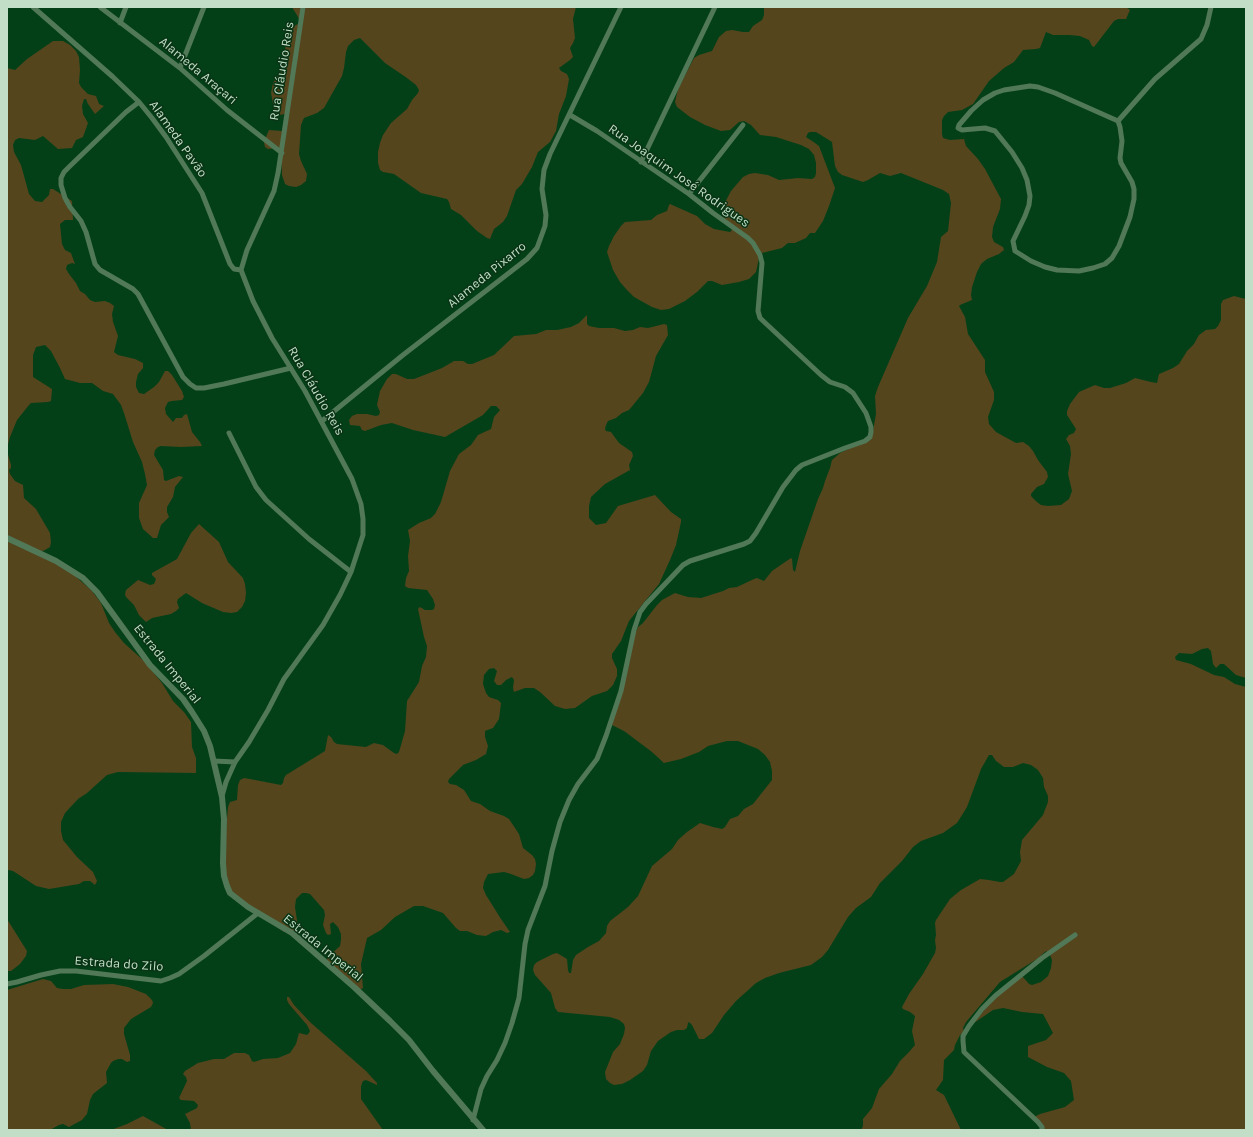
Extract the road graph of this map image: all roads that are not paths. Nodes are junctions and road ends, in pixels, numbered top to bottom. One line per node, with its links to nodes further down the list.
1 (33, 7): 11 (street, Alameda Pavão)
2 (100, 7): 9 (street, Alameda Araçari)
3 (126, 7): 9 (street)
4 (204, 7): 10 (street)
5 (303, 7): 15 (street, Rua Cláudio Reis)
6 (621, 7): 12 (street, Alameda Pixarro)
7 (715, 7): 16 (street)
8 (1211, 7): 13 (street)
9 (120, 23): 10 (street, Alameda Araçari)
10 (180, 68): 15 (street, Alameda Araçari)
11 (139, 102): 18 (street, Alameda Pavão); 19 (street)
12 (570, 115): 16 (street, Rua Joaquim José Rodrigues); 20 (street, Alameda Pixarro)
13 (1118, 121): 13 (street)
14 (743, 125): 17 (street)
15 (282, 153): 18 (street, Rua Cláudio Reis)
16 (641, 162): 17 (street, Rua Joaquim José Rodrigues)
17 (689, 194): 30 (street, Rua Joaquim José Rodrigues)
18 (241, 270): 19 (street, Rua Cláudio Reis)
19 (291, 368): 20 (street, Rua Cláudio Reis)
20 (322, 421): 23 (street, Rua Cláudio Reis)
21 (229, 433): 23 (street)
22 (7, 538): 24 (street, Estrada Imperial)
23 (351, 572): 25 (street, Rua Cláudio Reis)
24 (214, 762): 25 (street); 26 (street, Estrada Imperial)
25 (235, 762): 26 (street, Rua Cláudio Reis)
26 (222, 797): 27 (street, Estrada Imperial)
27 (258, 913): 29 (street, Estrada do Zilo); 30 (street, Estrada Imperial)
28 (1075, 935): 32 (street)
29 (7, 984)
30 (473, 1120): 31 (street, Estrada Imperial)
31 (483, 1130)
32 (1042, 1130)

